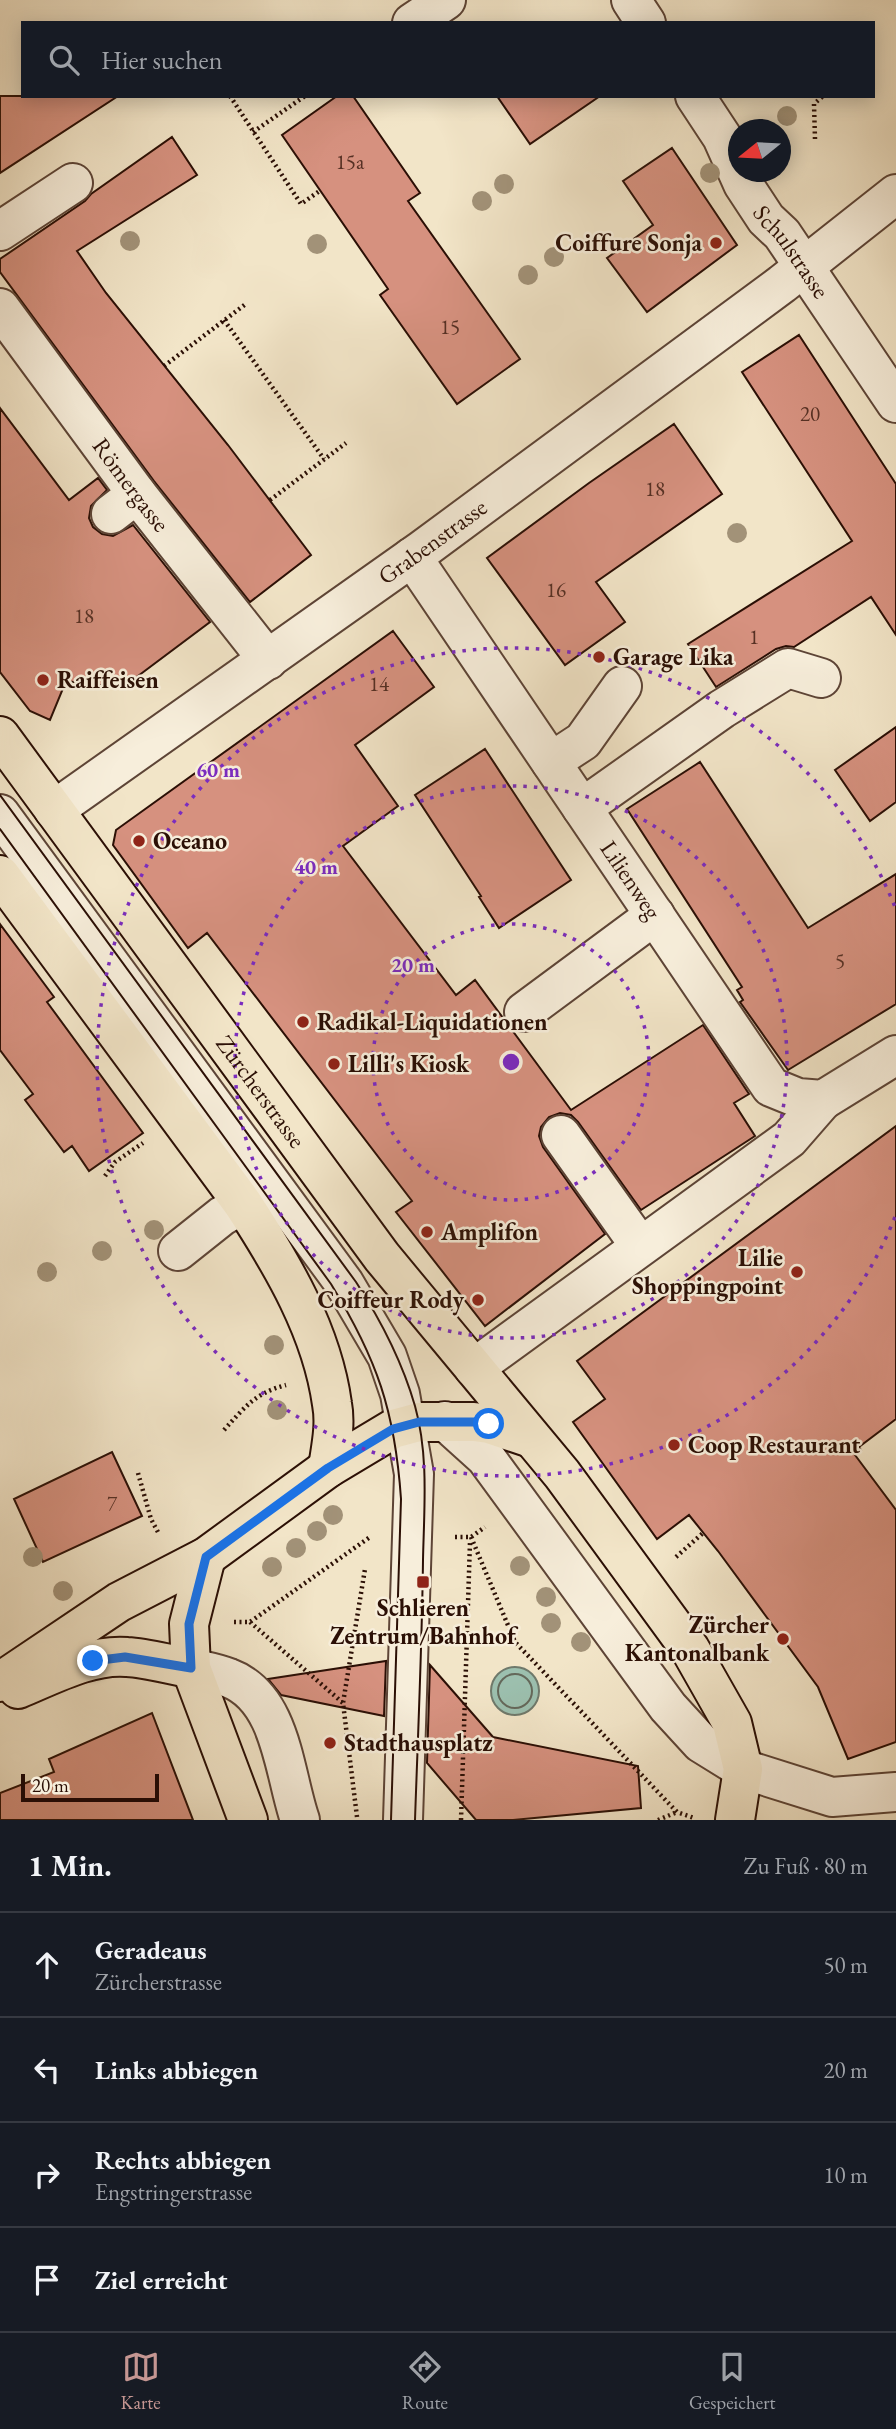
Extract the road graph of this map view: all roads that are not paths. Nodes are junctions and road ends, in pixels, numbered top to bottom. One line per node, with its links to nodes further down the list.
1 (631, 0): 2 (street)
2 (645, 21)
3 (696, 98): 7 (street, Schulstrasse)
4 (73, 183): 6 (street)
5 (896, 194): 7 (street, Grabenstrasse)
6 (0, 232)
7 (804, 266): 9 (street, Schulstrasse); 10 (street, Grabenstrasse)
8 (0, 308): 11 (street, Römergasse)
9 (896, 403)
10 (412, 557): 11 (street, Grabenstrasse); 15 (street, Lilienweg)
11 (268, 660): 17 (street, Grabenstrasse)
12 (821, 678): 16 (street)
13 (622, 687): 15 (street)
14 (0, 736): 17 (main road, Zürcherstrasse)
15 (551, 762): 16 (street, Lilienweg)
16 (582, 808): 20 (street, Lilienweg)
17 (54, 810): 28 (main road, Zürcherstrasse)
18 (0, 814): 30 (street)
19 (0, 875): 25 (main road)
20 (654, 915): 21 (street); 23 (street, Lilienweg)
21 (524, 1012)
22 (896, 1055): 23 (street)
23 (823, 1100): 26 (street)
24 (561, 1135): 26 (street)
25 (243, 1203): 27 (street); 32 (main road)
26 (640, 1246): 28 (street)
27 (178, 1251)
28 (474, 1368): 31 (main road, Zürcherstrasse)
29 (445, 1422): 30 (main road); 31 (main road); 37 (street)
30 (405, 1425): 32 (main road); 41 (street)
31 (531, 1438): 37 (main road, Zürcherstrasse)
32 (328, 1468): 33 (main road)
33 (206, 1557): 34 (main road); 35 (main road)
34 (191, 1668): 36 (main road); 39 (main road); 40 (street)
35 (0, 1682)
36 (0, 1696)
37 (743, 1769): 38 (street); 42 (main road)
38 (896, 1792)
39 (248, 1820)
40 (300, 1820)
41 (403, 1820)
42 (735, 1820)

